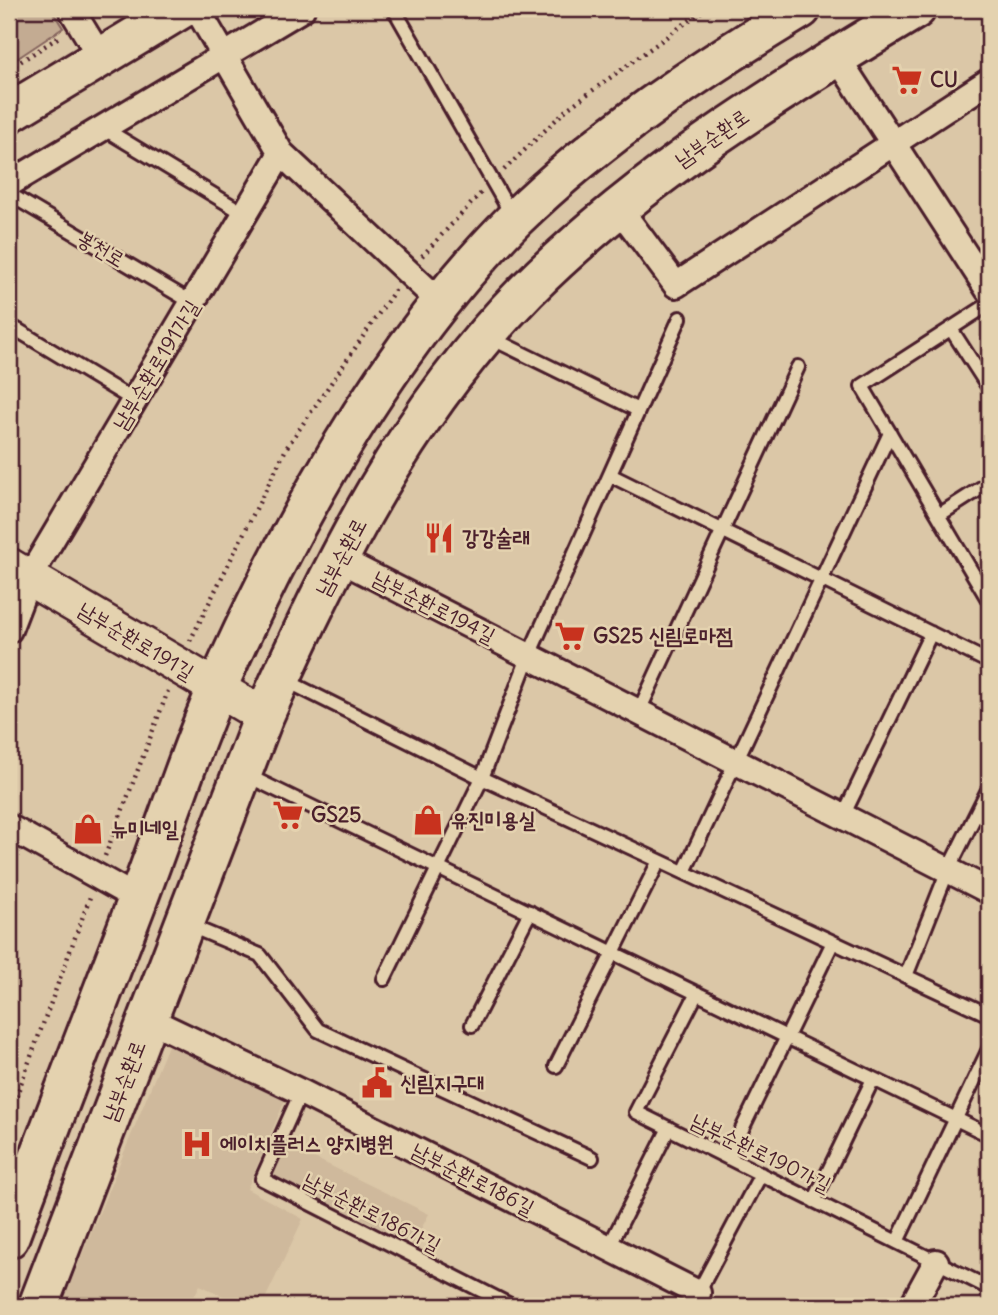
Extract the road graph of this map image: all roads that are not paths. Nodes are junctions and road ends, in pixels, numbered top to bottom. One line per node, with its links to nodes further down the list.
1 (181, 9): 10 (main road)
2 (197, 9): 9 (street)
3 (302, 9): 9 (street)
4 (394, 9): 20 (lane)
5 (916, 9): 8 (main road, 남부순환로)
6 (795, 11): 8 (main road); 20 (main road)
7 (76, 16): 10 (street)
8 (848, 50): 14 (street); 18 (main road, 남부순환로)
9 (225, 54): 13 (street); 15 (street)
10 (101, 58): 12 (main road)
11 (989, 81): 14 (street)
12 (9, 113)
13 (103, 128): 16 (street); 19 (lane)
14 (894, 143): 18 (street); 21 (street)
15 (281, 153): 19 (street, 남부순환로191가길); 23 (street)
16 (9, 184)
17 (9, 194): 22 (lane, 봉천로)
18 (618, 207): 28 (main road, 남부순환로)
19 (245, 215): 22 (street, 남부순환로191가길)
20 (515, 220): 23 (main road)
21 (989, 291)
22 (192, 303): 31 (street, 남부순환로191가길)
23 (441, 303): 47 (main road)
24 (989, 304): 27 (lane)
25 (680, 318): 32 (lane)
26 (9, 325): 31 (lane)
27 (951, 329): 30 (lane); 33 (lane)
28 (487, 336): 32 (lane); 38 (main road, 남부순환로)
29 (798, 367): 37 (lane)
30 (989, 388)
31 (135, 401): 39 (street, 남부순환로191가길)
32 (638, 410): 34 (lane)
33 (890, 433): 36 (lane); 40 (lane)
34 (610, 475): 37 (lane); 44 (lane)
35 (989, 483): 36 (lane)
36 (939, 515): 41 (lane)
37 (723, 531): 40 (lane); 48 (lane)
38 (339, 559): 44 (street, 남부순환로194길); 46 (main road, 남부순환로)
39 (19, 572): 42 (street, 남부순환로191가길); 47 (street, 남부순환로191길)
40 (822, 580): 43 (lane); 50 (lane)
41 (989, 601)
42 (9, 630)
43 (931, 633): 45 (lane); 54 (lane)
44 (529, 655): 48 (street, 남부순환로194길); 52 (lane)
45 (989, 662)
46 (281, 678): 49 (main road, 남부순환로); 52 (lane)
47 (218, 689): 49 (street, 남부순환로191길); 61 (main road)
48 (639, 711): 50 (street, 남부순환로194길)
49 (264, 716): 51 (main road, 남부순환로)
50 (737, 761): 54 (street, 남부순환로194길); 59 (lane)
51 (242, 773): 57 (lane); 63 (main road, 남부순환로)
52 (482, 778): 56 (lane); 57 (lane)
53 (989, 788): 58 (lane)
54 (843, 816): 58 (street, 남부순환로194길)
55 (9, 827): 61 (street)
56 (659, 861): 59 (lane); 65 (lane)
57 (438, 868): 62 (lane); 67 (lane)
58 (948, 870): 60 (street, 남부순환로194길); 66 (lane)
59 (684, 873): 64 (lane)
60 (989, 891)
61 (138, 899): 82 (main road)
62 (530, 912): 65 (lane); 71 (lane)
63 (185, 923): 70 (main road, 남부순환로); 80 (lane)
64 (832, 942): 66 (lane); 72 (lane)
65 (613, 953): 68 (lane); 74 (lane)
66 (906, 976): 69 (lane)
67 (384, 979)
68 (697, 993): 72 (lane); 78 (lane, 남부순환로190가길)
69 (989, 1015)
70 (148, 1019): 76 (street, 남부순환로186길); 91 (main road, 남부순환로)
71 (472, 1025)
72 (786, 1037): 75 (lane); 81 (lane)
73 (989, 1049): 77 (lane)
74 (556, 1066)
75 (873, 1079): 77 (lane); 84 (lane)
76 (302, 1093): 87 (street, 남부순환로186길); 92 (lane, 남부순환로186가길)
77 (956, 1119): 79 (lane); 86 (lane)
78 (669, 1128): 81 (lane, 남부순환로190가길); 87 (lane)
79 (989, 1135)
80 (592, 1158)
81 (727, 1158): 83 (lane, 남부순환로190가길)
82 (20, 1171): 85 (main road)
83 (761, 1174): 84 (lane, 남부순환로190가길); 90 (lane)
84 (814, 1201): 86 (lane, 남부순환로190가길)
85 (9, 1238)
86 (897, 1242): 88 (lane, 남부순환로190가길)
87 (608, 1247): 90 (street, 남부순환로186길)
88 (936, 1262): 89 (lane, 남부순환로190가길); 93 (street)
89 (988, 1283)
90 (695, 1299)
91 (38, 1306)
92 (512, 1306)
93 (912, 1306)

